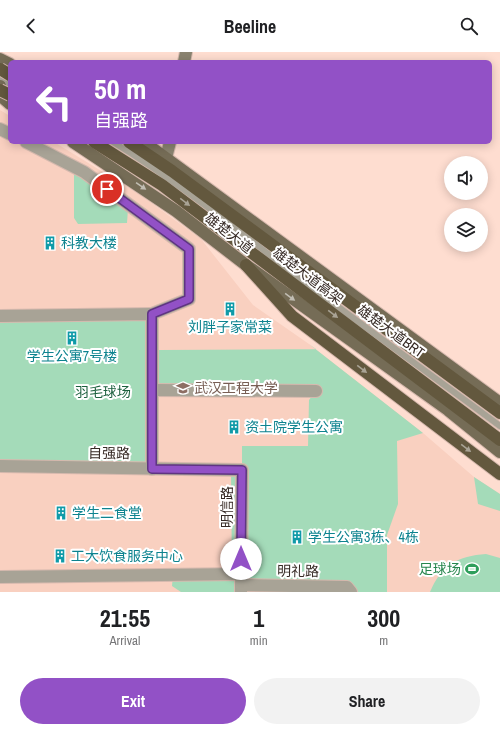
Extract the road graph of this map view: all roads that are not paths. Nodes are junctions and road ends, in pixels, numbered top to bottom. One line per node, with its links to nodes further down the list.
1 (3, 81): 2 (highway, bridge); 3 (main road)
2 (8, 91)
3 (8, 103)
4 (30, 144): 13 (street)
5 (76, 144): 12 (main road, 雄楚大道, one-way to 12)
6 (97, 144): 20 (highway, 雄楚大道高架, one-way to 20)
7 (116, 144): 19 (lane, 雄楚大道BRT)
8 (132, 144): 18 (highway, 雄楚大道高架)
9 (147, 144): 11 (main road, 雄楚大道)
10 (170, 144): 11 (street)
11 (166, 158): 17 (main road, 雄楚大道)
12 (246, 265): 21 (main road, 雄楚大道, one-way to 21); 25 (highway, one-way to 25)
13 (152, 314): 14 (street); 15 (street)
14 (0, 316)
15 (152, 390): 16 (street); 23 (street)
16 (316, 391)
17 (500, 403)
18 (500, 413)
19 (500, 426)
20 (500, 440)
21 (500, 452)
22 (0, 466): 23 (street, 自强路)
23 (152, 469): 24 (street, 自强路)
24 (242, 470): 27 (street, 明信路)
25 (500, 474)
26 (0, 577): 27 (street)
27 (241, 584): 28 (street, 明礼路)
28 (351, 592)

